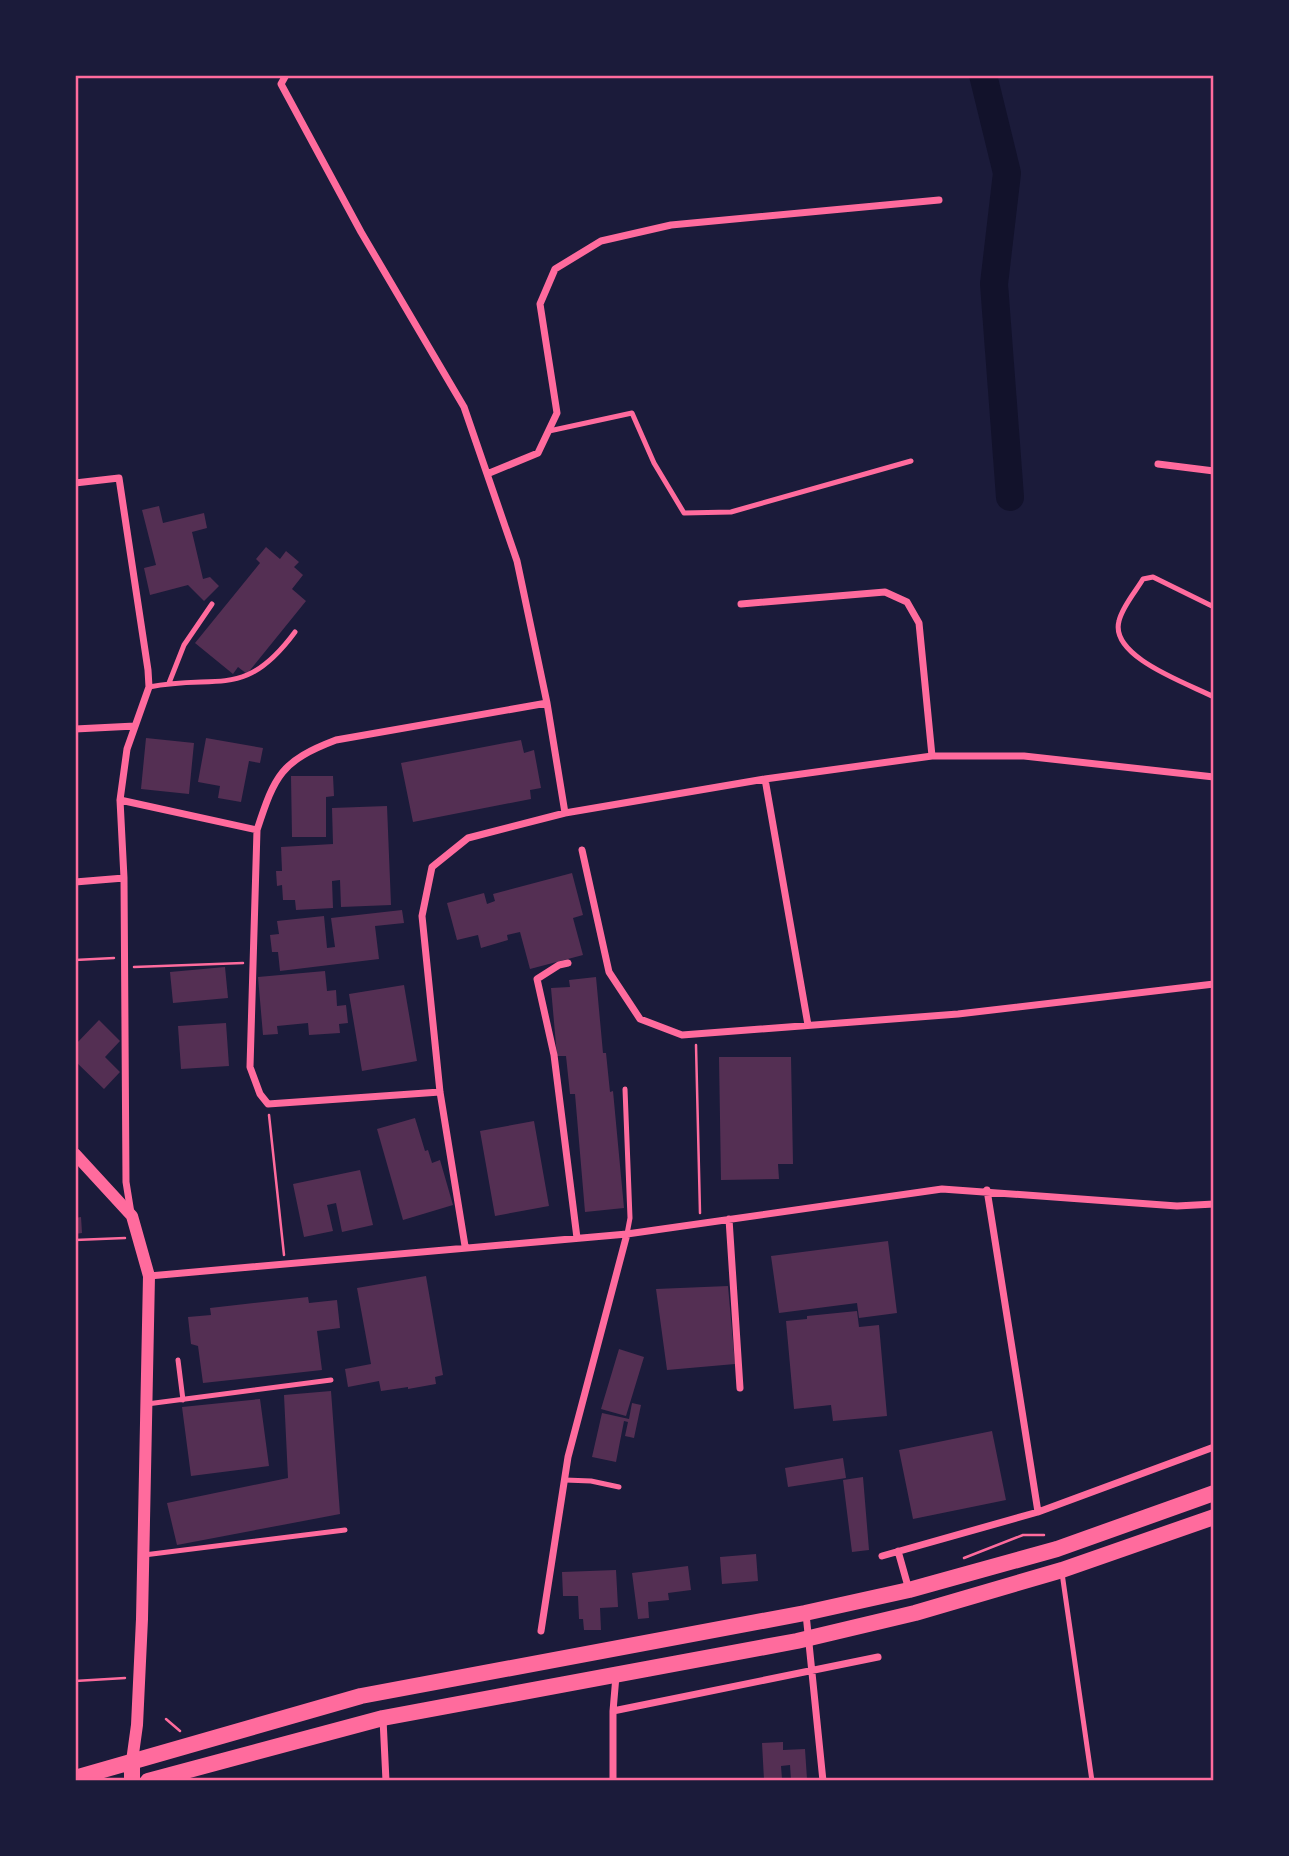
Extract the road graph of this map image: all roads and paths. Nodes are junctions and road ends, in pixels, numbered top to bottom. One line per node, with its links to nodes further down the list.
1 (286, 75): 7 (street)
2 (939, 200): 3 (street)
3 (549, 431): 4 (lane); 7 (street)
4 (911, 461)
5 (1158, 464): 6 (street)
6 (1214, 471)
7 (487, 474): 16 (street)
8 (75, 483): 14 (street)
9 (212, 604): 13 (lane)
10 (741, 604): 19 (street)
11 (1214, 607): 15 (lane)
12 (295, 632): 13 (lane)
13 (169, 683): 14 (lane)
14 (149, 687): 17 (street)
15 (1214, 697)
16 (547, 703): 23 (street); 24 (street)
17 (135, 726): 18 (street); 22 (street)
18 (75, 729)
19 (932, 756): 20 (street); 21 (street)
20 (1214, 777)
21 (765, 779): 23 (street); 34 (street)
22 (120, 800): 24 (street); 26 (street)
23 (565, 813): 37 (street)
24 (257, 830): 30 (street)
25 (582, 850): 35 (street)
26 (124, 878): 27 (street); 28 (street)
27 (75, 882)
28 (124, 958): 29 (path); 32 (street)
29 (75, 960)
30 (253, 963): 32 (path); 38 (street)
31 (568, 963): 47 (street)
32 (125, 968): 42 (street)
33 (1214, 985): 34 (street)
34 (808, 1025): 35 (street)
35 (696, 1034): 44 (path)
36 (625, 1089): 45 (lane)
37 (440, 1092): 38 (street); 49 (street)
38 (268, 1104): 50 (path)
39 (75, 1154): 42 (street)
40 (987, 1190): 41 (street); 43 (street); 61 (street)
41 (1214, 1204)
42 (132, 1216): 46 (street)
43 (730, 1219): 44 (street); 54 (street)
44 (700, 1223): 45 (street)
45 (627, 1234): 47 (street); 58 (street)
46 (139, 1238): 48 (path); 51 (street)
47 (577, 1238): 49 (street)
48 (75, 1240)
49 (465, 1246): 50 (street)
50 (285, 1265): 51 (street)
51 (149, 1276): 56 (street)
52 (178, 1360): 55 (lane)
53 (331, 1380): 55 (lane)
54 (740, 1388)
55 (183, 1400): 56 (lane)
56 (147, 1404): 66 (street)
57 (1214, 1447): 61 (street)
58 (565, 1480): 59 (lane); 72 (street)
59 (619, 1487)
60 (1214, 1493): 70 (main road)
61 (1038, 1512): 65 (street)
62 (1214, 1517): 69 (main road)
63 (345, 1531): 66 (lane)
64 (1050, 1535): 68 (path)
65 (898, 1551): 67 (street); 70 (street)
66 (144, 1555): 77 (street)
67 (882, 1556)
68 (960, 1560)
69 (1062, 1570): 73 (main road); 90 (lane)
70 (909, 1590): 71 (main road)
71 (805, 1613): 73 (street); 83 (main road)
72 (541, 1631)
73 (809, 1638): 75 (street); 76 (main road)
74 (878, 1657): 75 (street)
75 (811, 1671): 79 (street); 89 (street)
76 (616, 1675): 79 (street); 80 (main road)
77 (139, 1677): 78 (path); 83 (street)
78 (75, 1681)
79 (613, 1711): 88 (street)
80 (383, 1718): 86 (main road); 87 (street)
81 (166, 1719): 82 (path)
82 (191, 1728)
83 (132, 1761): 84 (main road); 85 (main road)
84 (75, 1778)
85 (132, 1781)
86 (148, 1781)
87 (386, 1781)
88 (612, 1781)
89 (823, 1781)
90 (1092, 1781)

